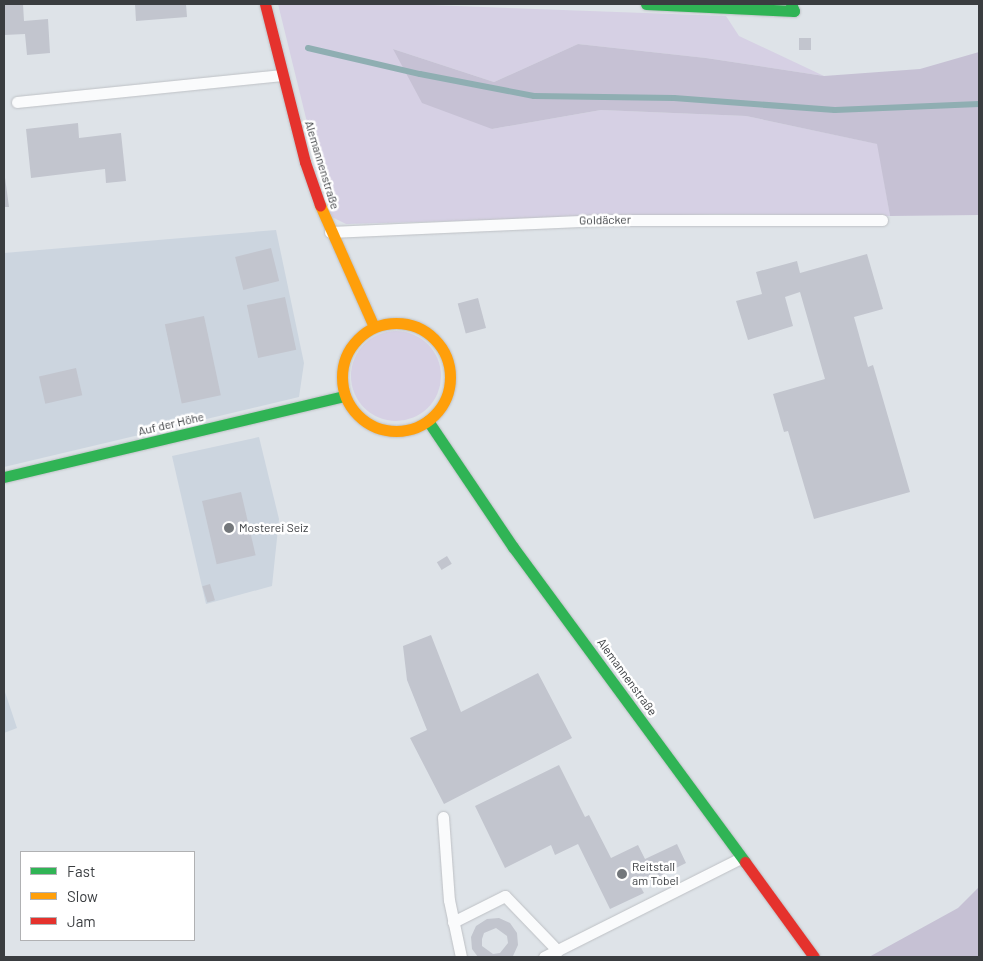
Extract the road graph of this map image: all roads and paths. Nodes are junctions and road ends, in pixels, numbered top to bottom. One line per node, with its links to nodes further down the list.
1 (265, 4): 4 (street, Alemannenstraße)
2 (646, 4): 3 (street)
3 (792, 7)
4 (282, 75): 5 (lane); 7 (street, Alemannenstraße)
5 (17, 102)
6 (882, 220): 7 (lane, Goldäcker)
7 (329, 232): 8 (street, Alemannenstraße)
8 (374, 327): 9 (street); 10 (street)
9 (345, 396): 10 (street); 11 (street, Auf der Höhe)
10 (428, 421): 13 (street, Alemannenstraße)
11 (4, 477)
12 (443, 816): 14 (lane)
13 (741, 858): 15 (lane); 16 (street, Alemannenstraße)
14 (453, 922): 15 (lane); 17 (lane)
15 (558, 950): 18 (lane)
16 (810, 953)
17 (461, 957)
18 (544, 957)

